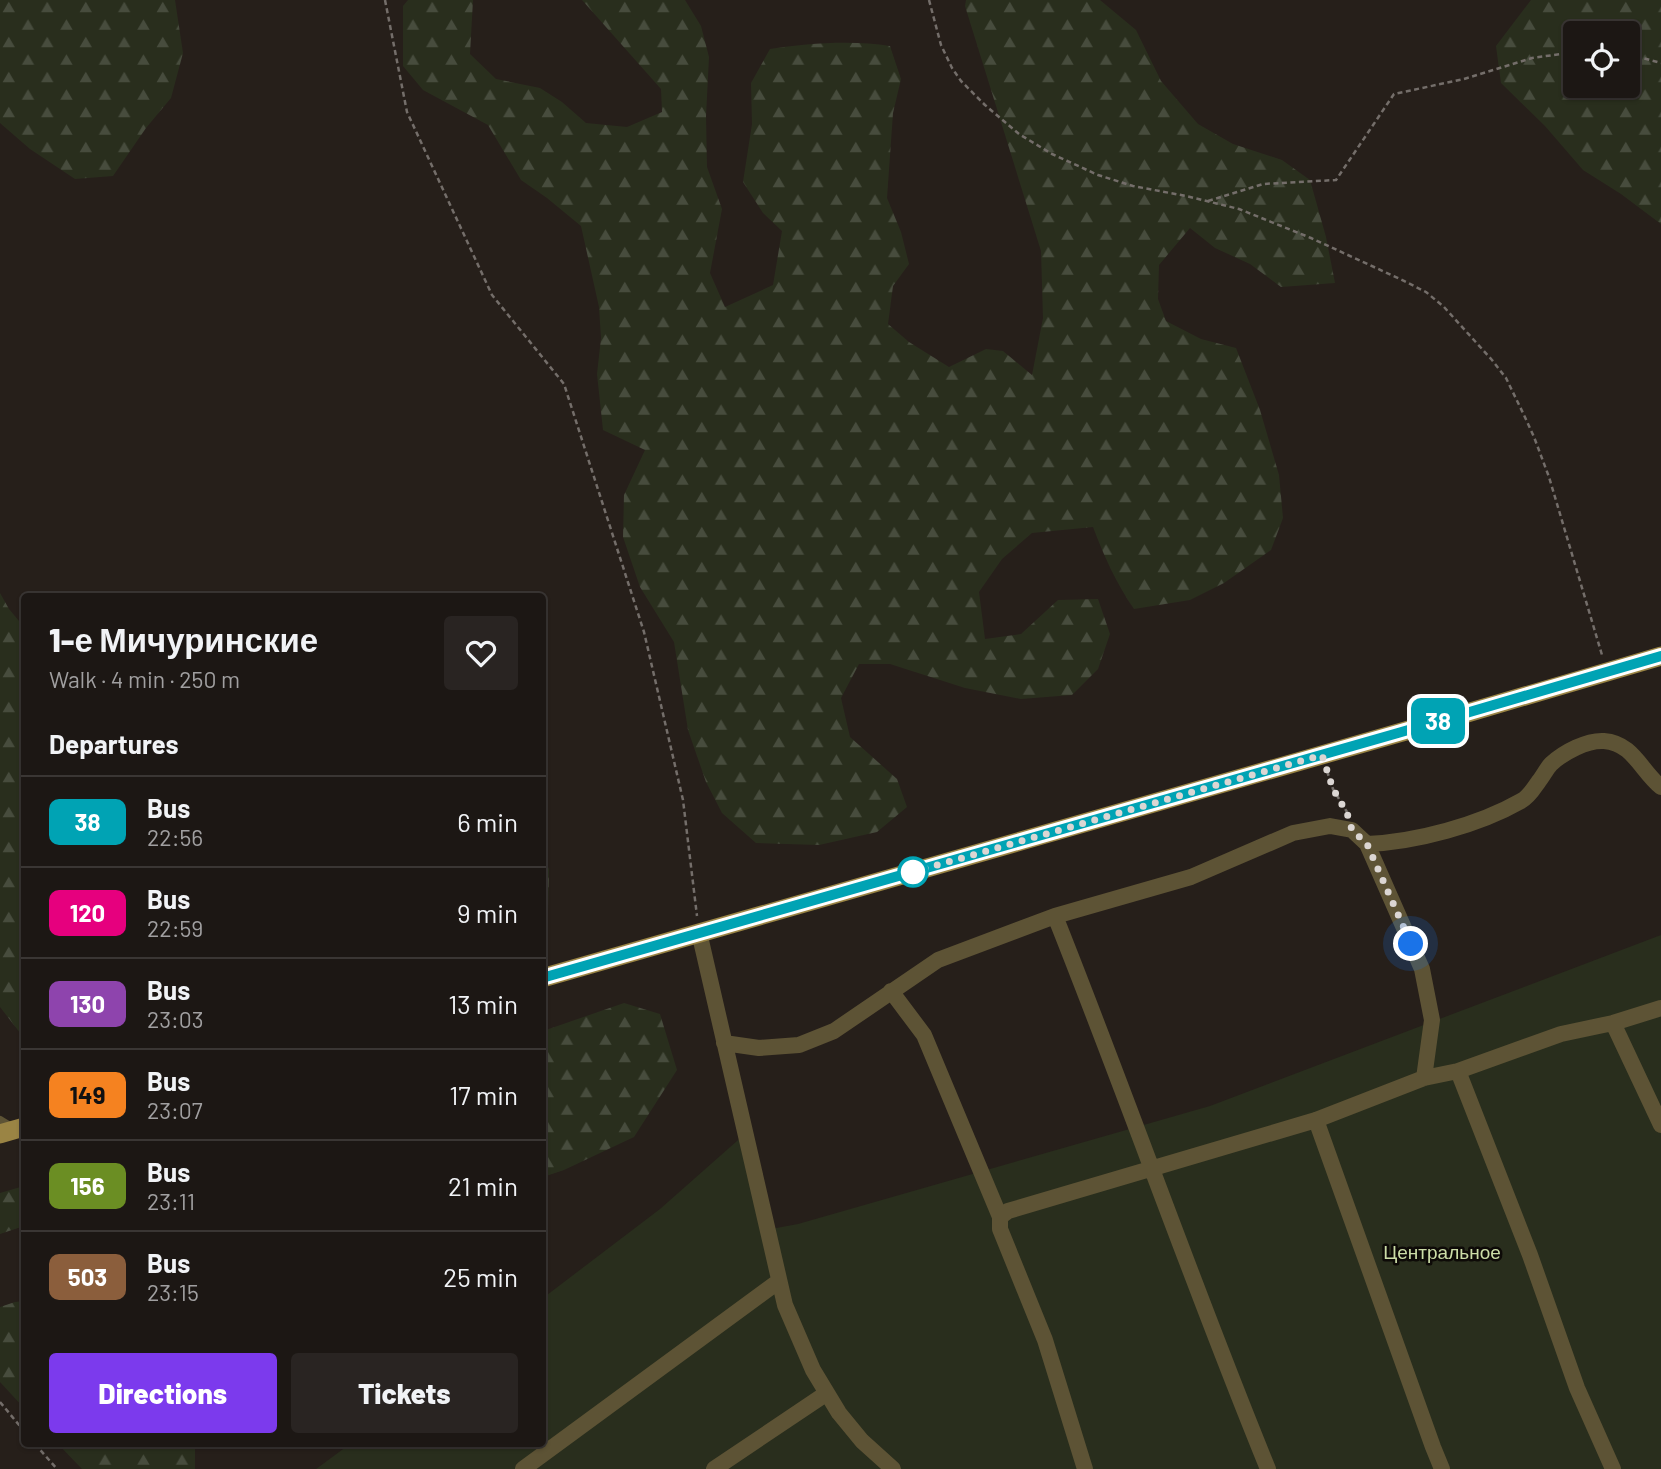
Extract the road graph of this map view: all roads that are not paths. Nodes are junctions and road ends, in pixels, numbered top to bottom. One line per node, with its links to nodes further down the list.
1 (1661, 656): 5 (main road)
2 (1661, 787): 3 (street)
3 (1367, 844): 4 (street); 12 (street)
4 (1055, 916): 7 (street); 15 (street)
5 (699, 932): 6 (main road); 10 (street)
6 (546, 977)
7 (891, 991): 10 (street); 16 (street)
8 (1661, 1008): 9 (street)
9 (1613, 1023): 11 (street); 14 (street)
10 (724, 1043): 17 (street)
11 (1458, 1071): 12 (street); 25 (street)
12 (1424, 1077): 13 (street)
13 (1316, 1120): 15 (street); 24 (street)
14 (1661, 1125)
15 (1152, 1169): 16 (street); 23 (street)
16 (1000, 1217): 22 (street)
17 (779, 1281): 18 (street); 19 (street)
18 (827, 1393): 20 (street); 21 (street)
19 (523, 1469)
20 (714, 1469)
21 (893, 1469)
22 (1085, 1469)
23 (1268, 1469)
24 (1442, 1469)
25 (1613, 1469)

